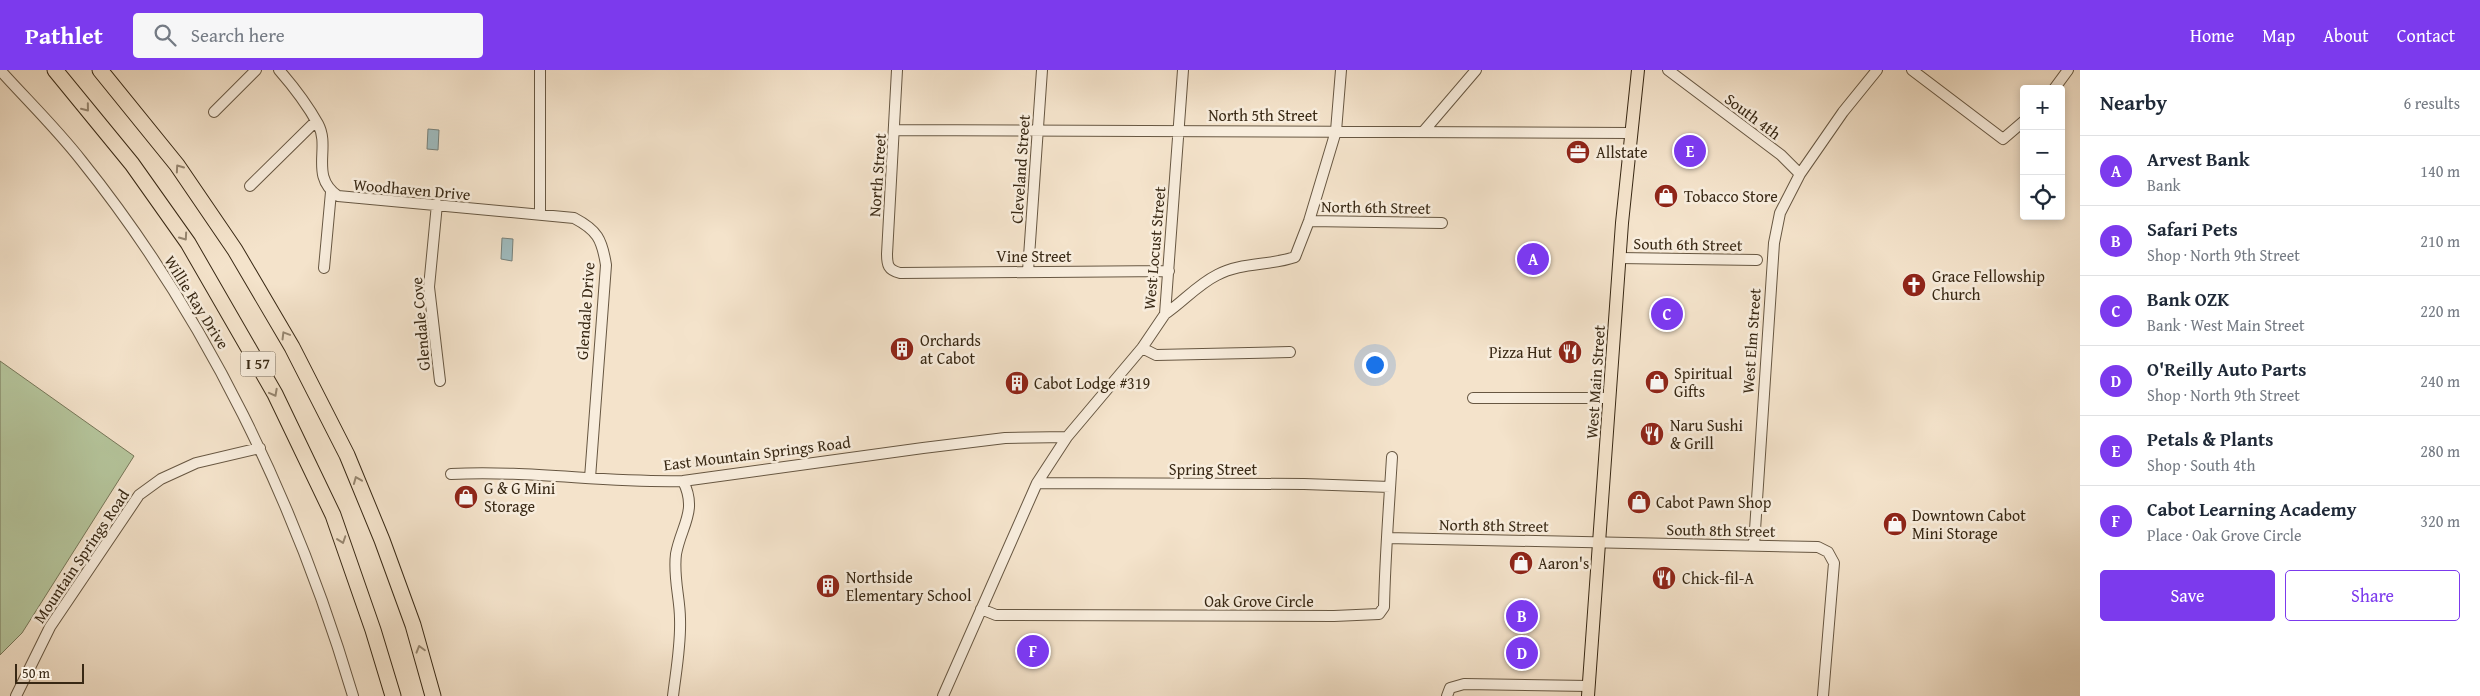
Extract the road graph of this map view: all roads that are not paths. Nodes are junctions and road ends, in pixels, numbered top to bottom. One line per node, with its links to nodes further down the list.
1 (0, 70): 17 (street, Willie Ray Drive)
2 (55, 70): 63 (highway, I 57, one-way to 63)
3 (100, 70): 64 (highway, I 57, one-way to 3)
4 (256, 70): 19 (street)
5 (279, 70): 20 (street, Woodhaven Drive)
6 (540, 70): 32 (street)
7 (897, 70): 23 (street, North Street)
8 (1042, 70): 22 (street, Cleveland Street)
9 (1183, 70): 24 (street, West Locust Street)
10 (1341, 70): 25 (street)
11 (1476, 70): 26 (street)
12 (1638, 70): 27 (main road, West Main Street)
13 (1877, 70): 28 (street, West Elm Street)
14 (1912, 70): 21 (street)
15 (2068, 70): 18 (street)
16 (1671, 71): 28 (street, South 4th)
17 (4, 81): 48 (street, Willie Ray Drive)
18 (2057, 85)
19 (214, 112)
20 (316, 121): 29 (street); 30 (street, Woodhaven Drive)
21 (2020, 124)
22 (1037, 129): 23 (street, North 5th Street); 24 (street, North 5th Street); 38 (street, Cleveland Street)
23 (895, 130): 40 (street, North Street)
24 (1179, 130): 25 (street, North 5th Street); 39 (street, West Locust Street)
25 (1336, 130): 26 (street, North 5th Street); 33 (street)
26 (1422, 132): 27 (street, North 5th Street)
27 (1630, 133): 35 (main road, West Main Street)
28 (1800, 174): 57 (street, West Elm Street)
29 (250, 186)
30 (331, 192): 31 (street, Woodhaven Drive); 37 (street)
31 (437, 204): 32 (street, Woodhaven Drive); 44 (street, Glendale Cove)
32 (540, 215): 51 (street, Glendale Drive)
33 (1310, 221): 34 (street, North 6th Street); 41 (street)
34 (1442, 223)
35 (1619, 258): 36 (street, South 6th Street); 46 (main road, West Main Street)
36 (1757, 260)
37 (324, 268)
38 (1028, 271): 39 (street, Vine Street); 40 (street, Vine Street)
39 (1169, 271): 41 (street, West Locust Street)
40 (900, 273)
41 (1165, 314): 42 (street, West Locust Street)
42 (1142, 348): 43 (street); 47 (street, West Locust Street)
43 (1290, 352)
44 (440, 381)
45 (1473, 398): 46 (street)
46 (1610, 398): 56 (main road, West Main Street)
47 (1067, 436): 52 (street, East Mountain Springs Road); 53 (street, West Locust Street)
48 (260, 448): 61 (street, Mountain Springs Road); 62 (street, Willie Ray Drive)
49 (1392, 458): 54 (street, Oak Grove Circle)
50 (451, 474): 51 (street, East Mountain Springs Road)
51 (590, 478): 52 (street, East Mountain Springs Road)
52 (683, 481): 65 (street)
53 (1037, 483): 54 (street, Spring Street); 58 (street, West Locust Street)
54 (1390, 487): 55 (street, Oak Grove Circle)
55 (1387, 538): 56 (street, North 8th Street); 58 (street, Oak Grove Circle)
56 (1600, 543): 57 (street, South 8th Street); 59 (main road, West Main Street)
57 (1754, 545): 67 (street, South 8th Street)
58 (981, 609): 66 (street, West Locust Street)
59 (1588, 691): 60 (street)
60 (1448, 692)
61 (16, 696)
62 (353, 696)
63 (393, 696)
64 (433, 696)
65 (673, 696)
66 (943, 696)
67 (1823, 696)

